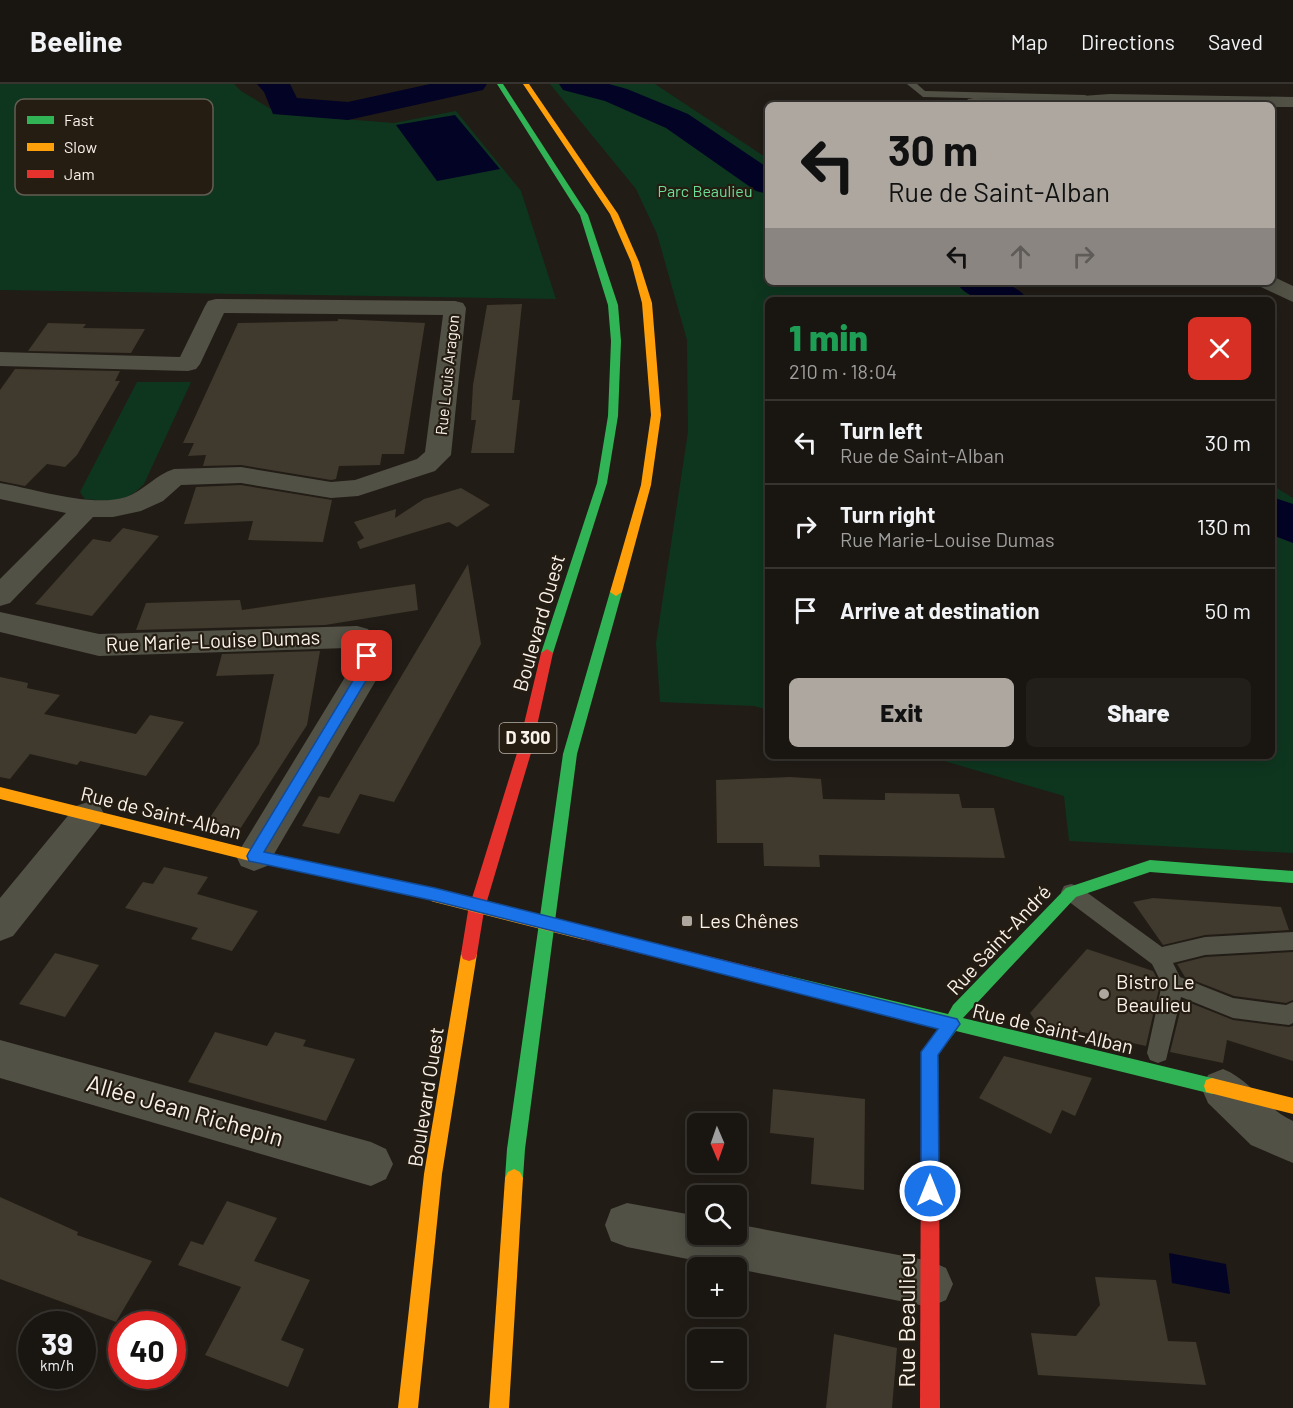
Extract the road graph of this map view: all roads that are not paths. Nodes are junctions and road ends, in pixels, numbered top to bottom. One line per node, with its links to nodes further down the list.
1 (912, 84): 4 (lane)
2 (529, 88): 34 (main road, D 300)
3 (503, 89): 33 (main road, Boulevard Ouest / D 300)
4 (1110, 99): 5 (street); 6 (street)
5 (1068, 102)
6 (1293, 102)
7 (1275, 285): 8 (street)
8 (1293, 295)
9 (0, 359): 11 (street, Rue Louis Aragon)
10 (0, 491): 11 (street)
11 (86, 508): 12 (street)
12 (0, 596)
13 (0, 622): 16 (street, Rue Marie-Louise Dumas)
14 (0, 793): 15 (main road, Rue de Saint-Alban)
15 (88, 816): 16 (main road, Rue de Saint-Alban); 19 (street)
16 (254, 856): 24 (main road, Rue de Saint-Alban, bridge)
17 (1293, 877): 18 (main road, Rue Saint-André)
18 (1071, 892): 21 (lane); 24 (main road, Rue Saint-André)
19 (0, 925)
20 (1293, 941): 21 (lane)
21 (1159, 957): 22 (lane)
22 (1173, 984): 23 (lane); 25 (lane)
23 (1293, 1012)
24 (952, 1024): 27 (main road, Rue de Saint-Alban); 32 (main road, Rue Beaulieu)
25 (1158, 1053)
26 (0, 1059): 30 (street, Allée Jean Richepin)
27 (1223, 1089): 28 (main road, Rue de Saint-Alban); 29 (street)
28 (1293, 1106)
29 (1293, 1142)
30 (371, 1164)
31 (627, 1225): 32 (street)
32 (930, 1284): 35 (main road, Rue Beaulieu)
33 (408, 1408)
34 (499, 1408)
35 (930, 1408)

